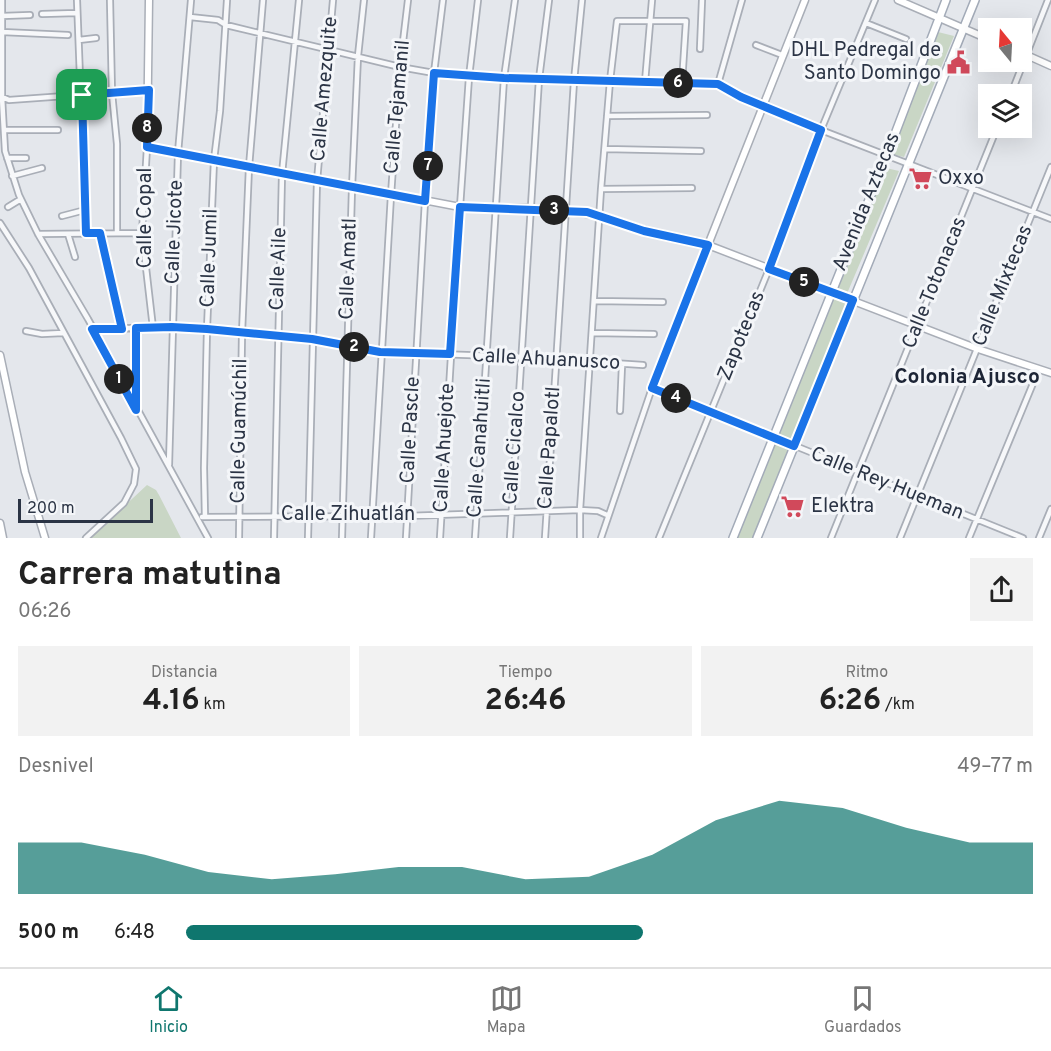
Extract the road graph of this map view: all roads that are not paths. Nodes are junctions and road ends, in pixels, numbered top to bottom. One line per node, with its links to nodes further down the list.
1 (2, 0): 29 (street)
2 (77, 0): 27 (street)
3 (110, 0): 63 (street)
4 (149, 0): 62 (street, Calle Copal)
5 (191, 0): 30 (street, Calle Jicote)
6 (227, 0): 34 (street, Calle Jumil)
7 (263, 0): 37 (street, Calle Guamúchil)
8 (299, 0): 44 (street, Calle Aile)
9 (333, 0): 46 (street, Calle Amezquite)
10 (364, 0): 49 (street, Calle Amatl)
11 (408, 0): 52 (street, Calle Tejamanil)
12 (443, 0): 53 (street, Calle Pascle)
13 (478, 0): 54 (street, Calle Ahuejote)
14 (514, 0): 55 (street, Calle Canahuitli)
15 (549, 0): 56 (street, Calle Cicalco)
16 (582, 0): 57 (street, Calle Papalotl)
17 (652, 0): 32 (street)
18 (702, 0): 47 (street)
19 (742, 0): 61 (street)
20 (805, 0): 48 (street)
21 (875, 0): 33 (street, Zapotecas)
22 (898, 0): 31 (street)
23 (946, 0): 31 (main road, Avenida Aztecas)
24 (975, 0): 35 (main road, Avenida Aztecas)
25 (1048, 0): 40 (street)
26 (42, 14): 27 (street)
27 (77, 14): 43 (street)
28 (30, 15): 29 (street)
29 (2, 16): 36 (street)
30 (190, 17): 34 (street); 76 (street, Calle Jicote)
31 (939, 18): 35 (street); 77 (main road, Avenida Aztecas)
32 (650, 20): 58 (street); 59 (street); 60 (street)
33 (866, 23): 42 (street); 71 (street, Zapotecas)
34 (226, 25): 37 (street); 80 (street, Calle Jumil)
35 (963, 28): 39 (street); 81 (main road, Avenida Aztecas)
36 (2, 32): 38 (street); 65 (street)
37 (260, 33): 44 (street); 82 (street, Calle Guamúchil)
38 (68, 35)
39 (978, 35)
40 (1032, 36)
41 (96, 38): 43 (street)
42 (906, 39)
43 (79, 40): 64 (street)
44 (296, 42): 46 (street); 85 (street, Calle Aile)
45 (756, 45): 48 (street)
46 (329, 49): 49 (street); 87 (street, Calle Amezquite)
47 (700, 49)
48 (782, 55): 66 (street)
49 (358, 56): 52 (street); 88 (street, Calle Amatl)
50 (1032, 58): 51 (street)
51 (1051, 66)
52 (400, 67): 53 (street); 92 (street, Calle Tejamanil)
53 (434, 73): 54 (street); 94 (street, Calle Pascle)
54 (469, 77): 55 (street); 96 (street, Calle Ahuejote)
55 (504, 78): 56 (street); 97 (street, Calle Canahuitli)
56 (539, 80): 57 (street); 98 (street, Calle Cicalco)
57 (574, 81): 58 (street); 100 (street, Calle Papalotl)
58 (610, 81): 59 (street); 68 (street)
59 (645, 82): 60 (street)
60 (682, 83): 61 (street)
61 (718, 84): 66 (street)
62 (149, 90): 63 (street); 73 (street, Calle Copal)
63 (112, 93): 64 (street); 108 (street)
64 (82, 95): 65 (street); 99 (street)
65 (1, 97): 69 (street)
66 (763, 106): 71 (street); 112 (street)
67 (707, 115): 68 (street)
68 (607, 116): 74 (street)
69 (4, 130): 70 (street); 78 (street)
70 (58, 130)
71 (821, 130): 77 (street); 114 (street, Zapotecas)
72 (993, 138): 90 (street, Calle Totonacas)
73 (147, 147): 76 (street); 109 (street, Calle Copal)
74 (604, 149): 75 (street); 91 (street)
75 (701, 151)
76 (178, 153): 80 (street); 120 (street, Calle Jicote)
77 (887, 155): 81 (street); 115 (main road, Avenida Aztecas)
78 (7, 158): 79 (street); 86 (street)
79 (26, 158)
80 (214, 159): 82 (street); 125 (street, Calle Jumil)
81 (908, 164): 90 (street); 117 (main road, Avenida Aztecas)
82 (249, 167): 85 (street); 128 (street, Calle Guamúchil)
83 (1051, 167): 101 (street, Calle Mixtecas)
84 (42, 168): 86 (street)
85 (282, 174): 87 (street); 131 (street, Calle Aile)
86 (12, 176): 93 (street)
87 (317, 181): 88 (street); 132 (street, Calle Amezquite)
88 (352, 188): 92 (street); 133 (street, Calle Amatl)
89 (692, 188): 91 (street)
90 (973, 188): 101 (street); 119 (street, Calle Totonacas)
91 (601, 189): 102 (street)
92 (391, 195): 94 (street); 135 (street, Calle Tejamanil)
93 (21, 199): 95 (street); 110 (street)
94 (425, 201): 96 (street); 136 (street, Calle Pascle)
95 (8, 207)
96 (460, 207): 97 (street); 138 (street, Calle Ahuejote)
97 (495, 208): 98 (street); 139 (street, Calle Canahuitli)
98 (530, 208): 100 (street); 140 (street, Calle Cicalco)
99 (85, 210): 103 (street); 106 (street)
100 (566, 210): 102 (street); 141 (street, Calle Papalotl)
101 (1033, 212): 104 (street); 134 (street, Calle Mixtecas)
102 (599, 215): 112 (street); 116 (street)
103 (62, 216)
104 (1051, 219)
105 (0, 223): 127 (street)
106 (86, 233): 107 (street); 111 (street)
107 (100, 233): 108 (street); 124 (street)
108 (117, 233): 109 (street)
109 (142, 233): 122 (street, Calle Copal)
110 (38, 234): 111 (street); 123 (street)
111 (68, 234): 113 (street)
112 (708, 245): 114 (street); 147 (street)
113 (75, 257)
114 (769, 269): 115 (street); 150 (street, Zapotecas)
115 (831, 293): 117 (street); 151 (main road, Avenida Aztecas)
116 (595, 300): 118 (street); 129 (street)
117 (853, 300): 119 (street); 152 (main road, Avenida Aztecas)
118 (663, 302)
119 (917, 326): 134 (street); 154 (street, Calle Totonacas)
120 (172, 327): 122 (street, Calle Ahuanusco); 125 (street, Calle Ahuanusco); 153 (street, Calle Jicote)
121 (136, 328): 122 (street, Calle Ahuanusco); 124 (street, Calle Ahuanusco); 148 (street)
122 (153, 328)
123 (92, 329): 124 (street, Calle Ahuanusco); 148 (street)
124 (122, 329)
125 (207, 329): 128 (street, Calle Ahuanusco); 170 (street, Calle Jumil)
126 (26, 331): 127 (street)
127 (63, 333): 176 (street)
128 (242, 333): 131 (street, Calle Ahuanusco); 163 (street, Calle Guamúchil)
129 (592, 333): 130 (street); 142 (street)
130 (654, 334)
131 (277, 336): 132 (street, Calle Ahuanusco); 164 (street, Calle Aile)
132 (312, 339): 133 (street, Calle Ahuanusco); 165 (street, Calle Amezquite)
133 (346, 346): 135 (street, Calle Ahuanusco); 166 (street, Calle Amatl)
134 (978, 349): 145 (street); 155 (street, Calle Mixtecas)
135 (380, 352): 136 (street, Calle Ahuanusco); 167 (street, Calle Tejamanil)
136 (415, 353): 138 (street, Calle Ahuanusco); 168 (street, Calle Pascle)
137 (0, 354): 175 (street)
138 (450, 354): 139 (street, Calle Ahuanusco); 161 (street, Calle Ahuejote)
139 (486, 356): 140 (street, Calle Ahuanusco); 160 (street, Calle Canahuitli)
140 (522, 357): 141 (street, Calle Ahuanusco); 158 (street, Calle Cicalco)
141 (556, 359): 142 (street, Calle Ahuanusco); 159 (street, Calle Papalotl)
142 (590, 362): 143 (street, Calle Ahuanusco); 157 (street)
143 (622, 364): 144 (street, Calle Ahuanusco); 149 (street)
144 (642, 366)
145 (1039, 369): 146 (street); 171 (street)
146 (1051, 373)
147 (652, 388): 150 (street, Calle Rey Hueman); 162 (street)
148 (136, 410): 153 (street)
149 (621, 411)
150 (711, 413): 151 (street, Calle Rey Hueman); 189 (street, Zapotecas)
151 (773, 438): 152 (street, Calle Rey Hueman); 190 (main road, Avenida Aztecas)
152 (794, 446): 154 (street, Calle Rey Hueman); 191 (main road, Avenida Aztecas)
153 (168, 465): 169 (street)
154 (858, 472): 155 (street, Calle Rey Hueman); 192 (street, Calle Totonacas)
155 (917, 496): 171 (street, Calle Rey Hueman); 193 (street, Calle Mixtecas)
156 (1051, 509): 196 (street)
157 (580, 510): 159 (street, Calle Zihuatlán); 162 (street, Calle Zihuatlán); 188 (street)
158 (510, 511): 159 (street, Calle Zihuatlán); 160 (street, Calle Zihuatlán); 186 (street, Calle Cicalco)
159 (545, 511): 187 (street, Calle Papalotl)
160 (475, 513): 161 (street, Calle Zihuatlán); 185 (street, Calle Canahuitli)
161 (441, 514): 168 (street, Calle Zihuatlán); 184 (street, Calle Ahuejote)
162 (607, 515): 173 (street)
163 (239, 516): 164 (street, Calle Zihuatlán); 170 (street, Calle Zihuatlán); 178 (street, Calle Guamúchil)
164 (274, 516): 165 (street, Calle Zihuatlán); 179 (street, Calle Aile)
165 (309, 516): 166 (street, Calle Zihuatlán); 180 (street, Calle Amezquite)
166 (342, 516): 167 (street, Calle Zihuatlán); 181 (street, Calle Amatl)
167 (372, 516): 168 (street, Calle Zihuatlán); 182 (street, Calle Tejamanil)
168 (406, 516): 183 (street, Calle Pascle)
169 (196, 517): 170 (street, Calle Zihuatlán); 177 (street)
170 (205, 517)
171 (977, 520): 194 (street); 195 (street, Calle Rey Hueman)
172 (0, 523): 174 (street)
173 (603, 537)
174 (3, 538)
175 (45, 538)
176 (86, 538)
177 (208, 538)
178 (239, 538)
179 (274, 538)
180 (308, 538)
181 (342, 538)
182 (371, 538)
183 (406, 538)
184 (440, 538)
185 (475, 538)
186 (510, 538)
187 (545, 538)
188 (580, 538)
189 (659, 538)
190 (733, 538)
191 (757, 538)
192 (831, 538)
193 (900, 538)
194 (969, 538)
195 (1023, 538)
196 (1039, 538)

